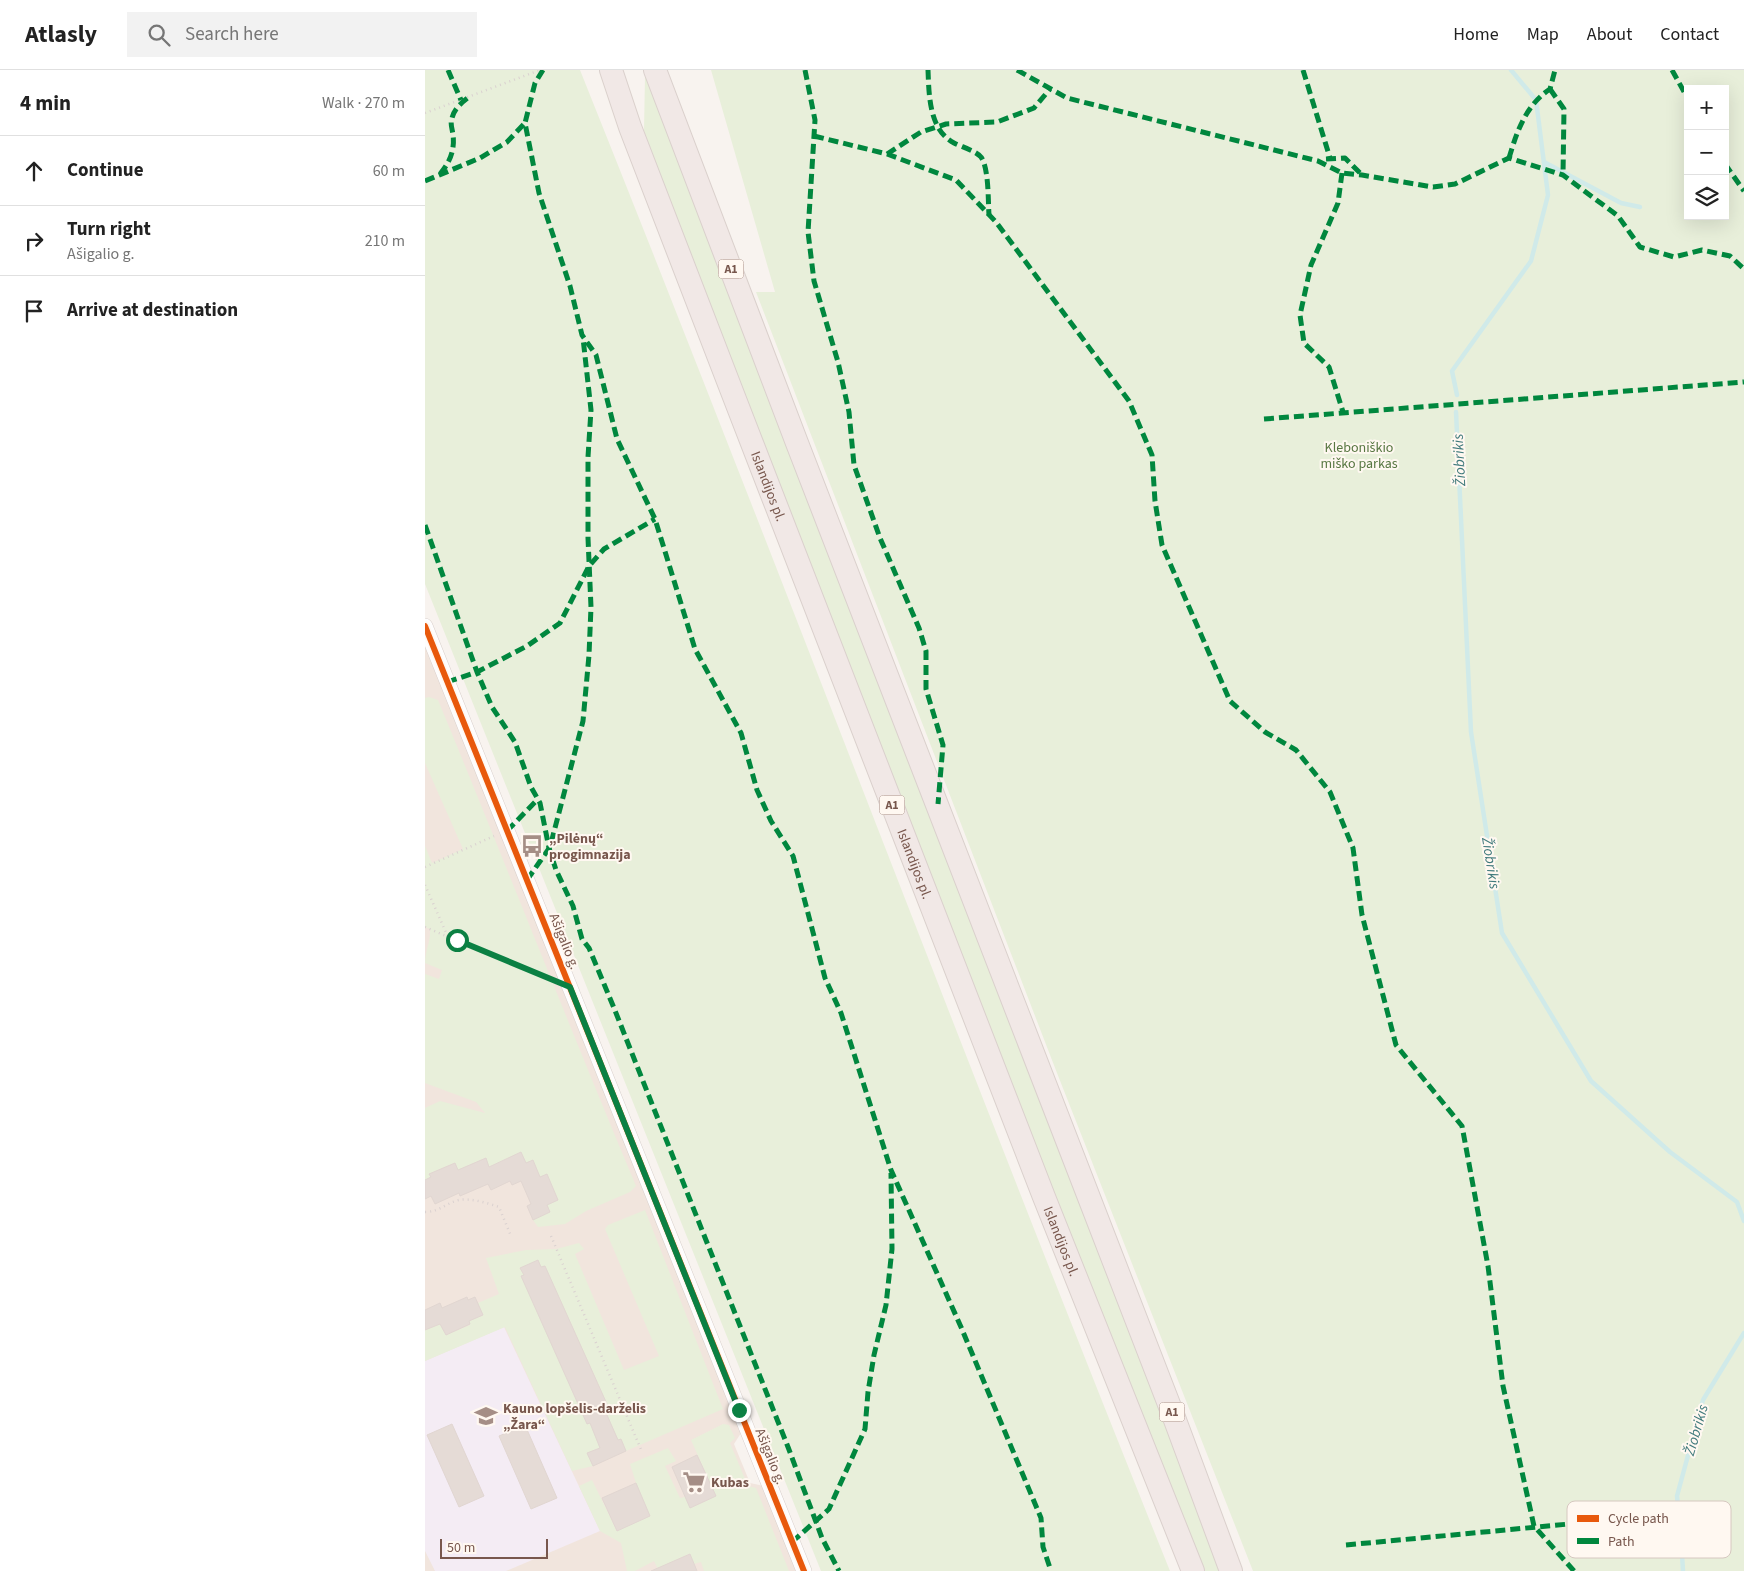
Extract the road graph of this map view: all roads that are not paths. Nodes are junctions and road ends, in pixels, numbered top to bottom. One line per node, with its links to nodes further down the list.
1 (611, 70): 6 (highway, Islandijos pl. / A1)
2 (657, 70): 4 (highway, A1)
3 (425, 626): 5 (street, Ašigalio g.)
4 (1230, 1568)
5 (804, 1571)
6 (1193, 1571)

